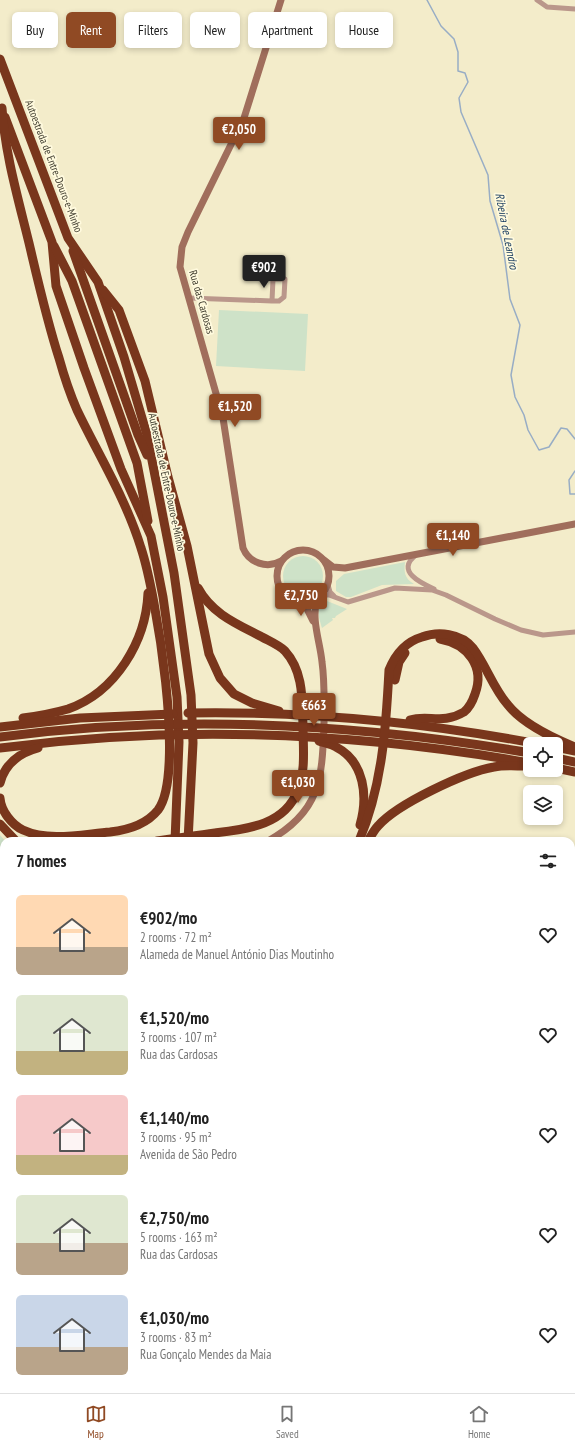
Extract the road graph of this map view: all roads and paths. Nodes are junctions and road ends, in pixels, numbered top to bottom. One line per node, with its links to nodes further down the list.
1 (281, 0): 9 (street, Rua das Cardosas)
2 (538, 0): 3 (street)
3 (575, 9)
4 (0, 59): 6 (highway, Autoestrada de Entre-Douro-e-Minho)
5 (1, 105): 7 (highway); 19 (highway)
6 (68, 238): 8 (highway, Autoestrada de Entre-Douro-e-Minho); 11 (highway)
7 (52, 242): 13 (highway); 13 (highway)
8 (98, 282): 11 (highway, Autoestrada de Entre-Douro-e-Minho); 21 (highway)
9 (189, 298): 10 (street); 17 (street, Rua das Cardosas)
10 (272, 301): 10 (street)
11 (152, 467): 57 (highway, Autoestrada de Entre-Douro-e-Minho)
12 (575, 524): 14 (street)
13 (151, 536): 29 (highway)
14 (418, 554): 18 (street); 23 (street)
15 (324, 560): 16 (street); 18 (street); 22 (street)
16 (281, 562): 17 (street); 20 (street)
17 (266, 565): 20 (street, Rua das Cardosas)
18 (345, 568): 22 (street)
19 (146, 569): 29 (highway); 33 (highway)
20 (277, 580): 26 (street)
21 (194, 581): 31 (highway); 56 (highway)
22 (329, 582): 24 (street); 25 (street)
23 (446, 595): 25 (street); 28 (street)
24 (319, 597): 25 (street); 26 (street); 27 (street)
25 (336, 598)
26 (294, 601): 27 (street)
27 (316, 626): 58 (street)
28 (575, 632)
29 (172, 697): 37 (highway)
30 (390, 699): 32 (highway); 39 (highway); 42 (highway)
31 (298, 715): 32 (highway); 33 (highway)
32 (400, 723): 38 (highway)
33 (0, 726)
34 (292, 736): 36 (highway); 46 (highway); 59 (highway)
35 (0, 737): 44 (highway)
36 (64, 741): 40 (highway); 51 (highway)
37 (174, 742): 52 (highway); 55 (highway)
38 (523, 742)
39 (575, 747)
40 (0, 748)
41 (563, 748): 43 (highway)
42 (385, 749): 60 (highway); 61 (highway)
43 (575, 751)
44 (523, 752)
45 (563, 759): 47 (highway)
46 (523, 762)
47 (575, 762)
48 (523, 767): 62 (highway)
49 (563, 769): 50 (highway)
50 (575, 772)
51 (0, 783)
52 (0, 798)
53 (0, 824): 54 (highway)
54 (12, 837)
55 (175, 837)
56 (186, 837)
57 (188, 837)
58 (274, 837)
59 (359, 837)
60 (360, 837)
61 (366, 837)
62 (371, 837)

